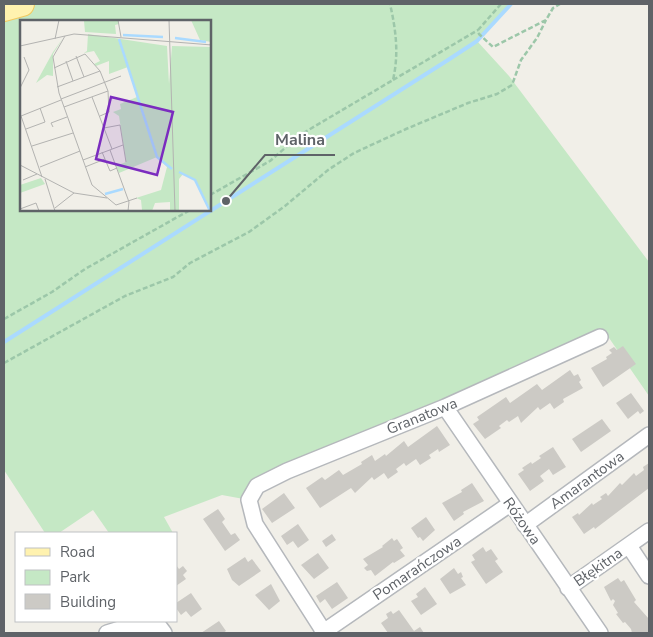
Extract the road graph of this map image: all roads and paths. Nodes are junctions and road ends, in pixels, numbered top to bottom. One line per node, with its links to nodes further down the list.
1 (22, 4): 7 (main road)
2 (390, 4): 10 (path)
3 (501, 4): 9 (path)
4 (555, 4): 6 (path)
5 (560, 4): 6 (path)
6 (553, 8): 8 (path)
7 (4, 9)
8 (546, 20): 9 (path); 15 (path)
9 (478, 30): 10 (path)
10 (393, 80): 11 (path)
11 (211, 194)
12 (188, 211): 13 (path)
13 (4, 319)
14 (600, 337): 16 (street, Granatowa)
15 (4, 363)
16 (445, 407): 18 (street, Granatowa); 19 (street, Różowa)
17 (649, 435): 20 (street, Amarantowa)
18 (249, 500): 27 (street, Pomarańczowa)
19 (510, 504): 20 (street, Różowa); 27 (street, Pomarańczowa)
20 (525, 525): 24 (street, Różowa)
21 (649, 531): 22 (street, Błękitna)
22 (629, 546): 23 (street, Błękitna); 24 (street, Błękitna)
23 (649, 576)
24 (568, 588): 28 (street, Różowa)
25 (107, 633): 26 (street)
26 (164, 633)
27 (323, 633)
28 (600, 633)

